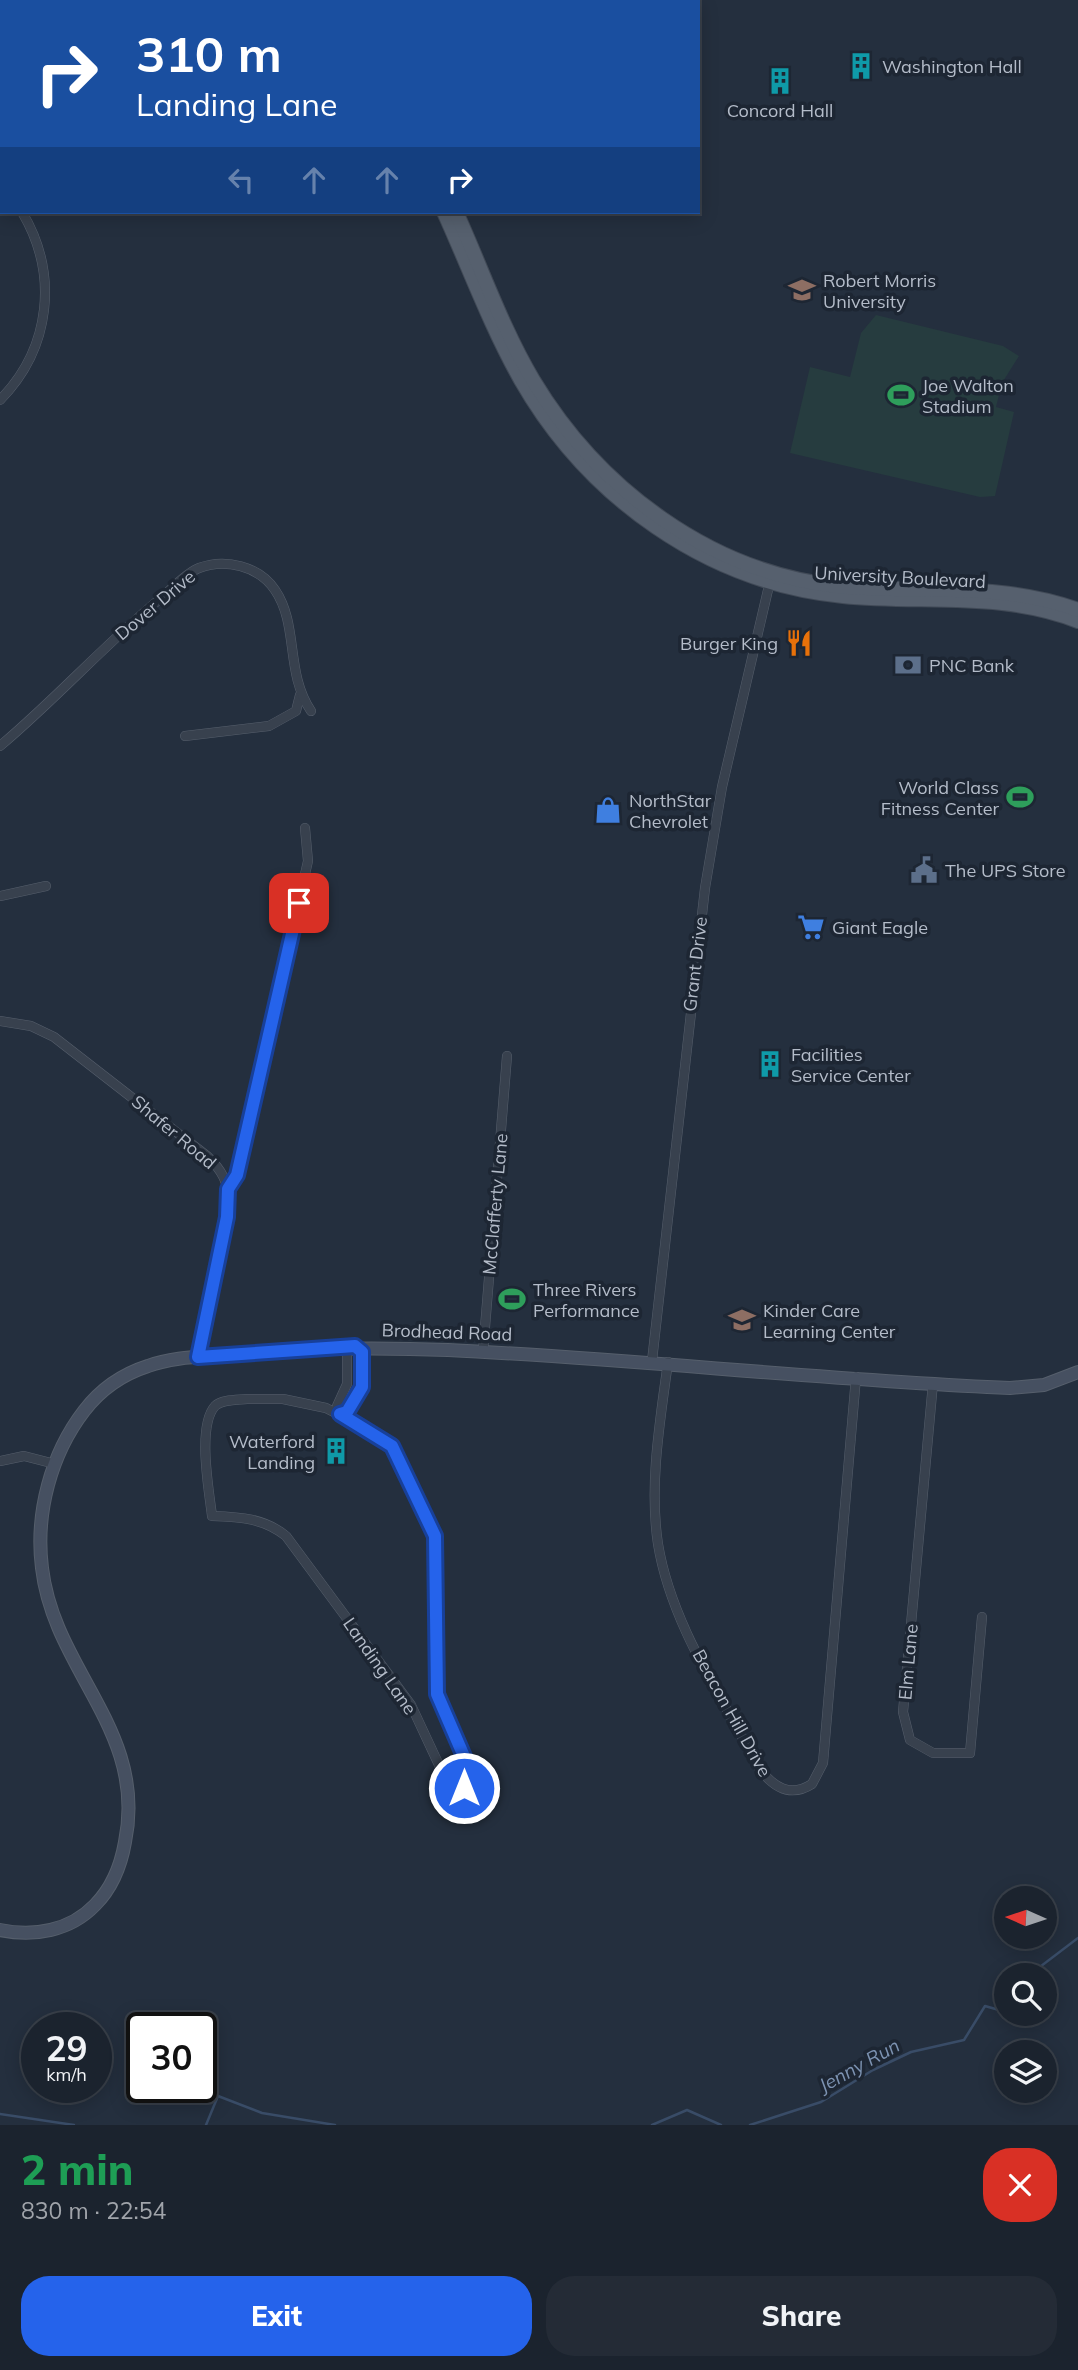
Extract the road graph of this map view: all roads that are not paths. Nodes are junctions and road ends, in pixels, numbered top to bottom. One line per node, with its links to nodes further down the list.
1 (23, 214): 4 (street)
2 (445, 214): 5 (main road, University Boulevard)
3 (457, 214): 5 (main road, University Boulevard)
4 (0, 400)
5 (771, 577): 6 (main road, University Boulevard); 7 (main road, University Boulevard); 21 (street, Grant Drive)
6 (1078, 610)
7 (1078, 621)
8 (300, 695): 9 (street); 10 (street); 11 (street, Dover Drive)
9 (311, 711)
10 (185, 736)
11 (0, 746)
12 (305, 828): 17 (street)
13 (46, 886): 14 (street)
14 (0, 896)
15 (0, 1021): 17 (street, Shafer Road)
16 (507, 1056): 19 (street, McClafferty Lane)
17 (228, 1189): 20 (street, Shafer Road)
18 (355, 1346): 19 (main road, Brodhead Road); 20 (main road, Brodhead Road); 26 (street); 26 (street)
19 (483, 1352): 21 (main road, Brodhead Road)
20 (198, 1357): 28 (main road, Brodhead Road)
21 (652, 1361): 22 (main road, Brodhead Road)
22 (668, 1363): 24 (main road, Brodhead Road); 24 (street, Beacon Hill Drive)
23 (1078, 1372): 25 (main road, Brodhead Road)
24 (856, 1377): 25 (main road, Brodhead Road)
25 (933, 1383): 29 (street, Elm Lane)
26 (340, 1414): 26 (street, Landing Lane)
27 (0, 1461): 28 (street)
28 (55, 1464): 30 (main road, Brodhead Road)
29 (982, 1617)
30 (0, 1930)

